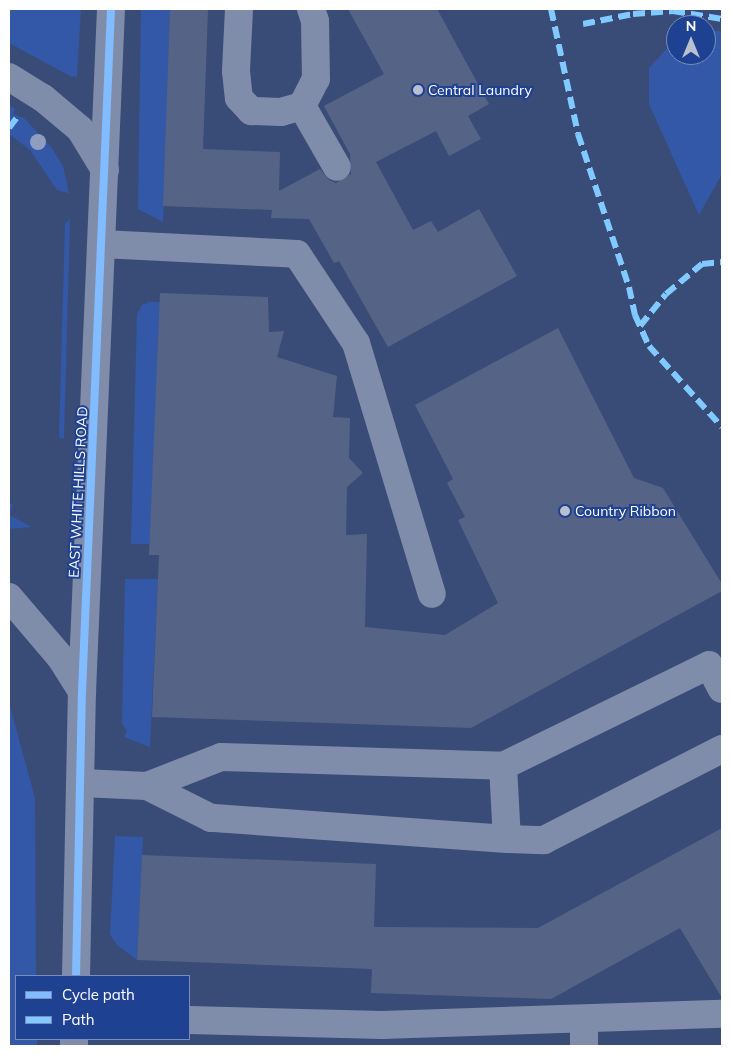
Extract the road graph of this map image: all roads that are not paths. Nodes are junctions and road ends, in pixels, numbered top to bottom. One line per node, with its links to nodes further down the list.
1 (111, 9): 7 (street, EAST WHITE HILLS ROAD)
2 (239, 9): 5 (street)
3 (311, 9): 5 (street)
4 (9, 77): 7 (street)
5 (302, 106): 6 (street)
6 (337, 167)
7 (105, 170): 8 (street, EAST WHITE HILLS ROAD)
8 (102, 244): 9 (street); 12 (street, EAST WHITE HILLS ROAD)
9 (432, 594)
10 (9, 597): 12 (street)
11 (722, 688): 14 (street)
12 (82, 692): 15 (street, EAST WHITE HILLS ROAD)
13 (722, 749): 17 (street)
14 (503, 766): 16 (street); 17 (street)
15 (82, 783): 16 (street); 18 (street, EAST WHITE HILLS ROAD)
16 (147, 786): 17 (street)
17 (506, 839)
18 (76, 975)
19 (722, 1014): 20 (street)
20 (584, 1019): 21 (street); 22 (street)
21 (190, 1020)
22 (584, 1046)

